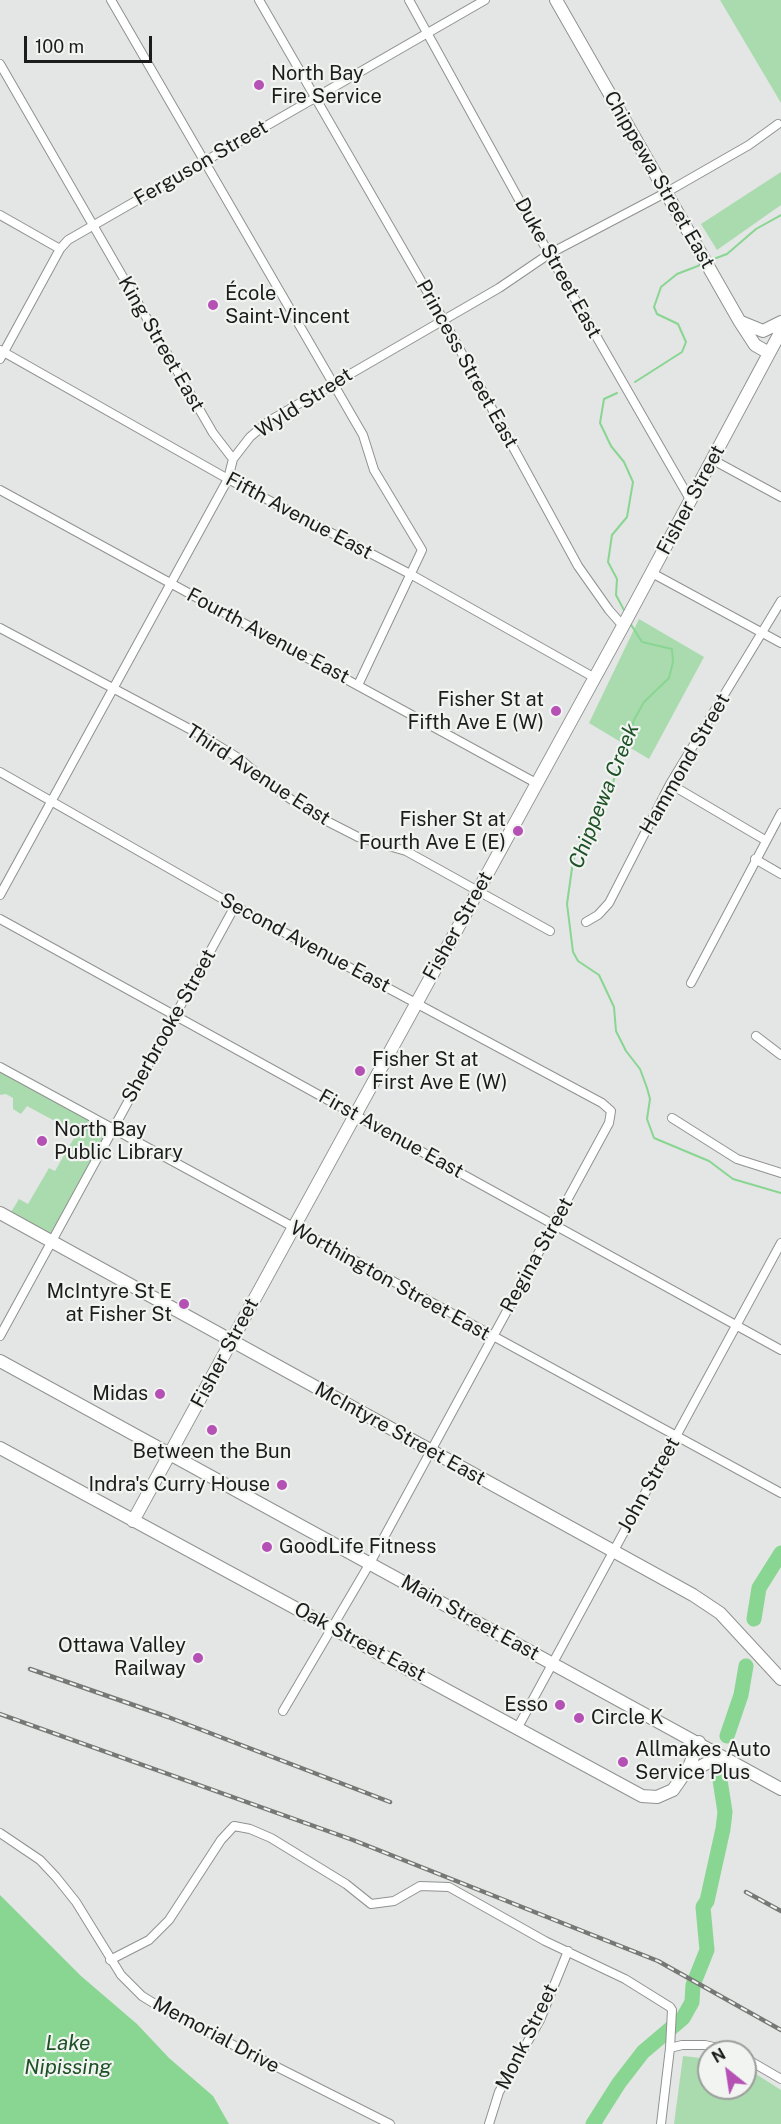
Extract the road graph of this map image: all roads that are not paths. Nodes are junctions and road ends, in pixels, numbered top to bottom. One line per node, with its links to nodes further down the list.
1 (111, 0): 10 (street)
2 (259, 0): 8 (street, Princess Street East)
3 (409, 0): 6 (street, Duke Street East)
4 (485, 0): 6 (street, Ferguson Street)
5 (556, 0): 11 (main road, Chippewa Street East)
6 (428, 33): 8 (street, Ferguson Street); 15 (street, Duke Street East)
7 (0, 64): 13 (street, King Street East)
8 (316, 97): 10 (street, Ferguson Street); 16 (street, Princess Street East)
9 (778, 124): 11 (street, Wyld Street)
10 (203, 161): 13 (street, Ferguson Street); 22 (street)
11 (667, 192): 15 (street, Wyld Street); 17 (main road, Chippewa Street East)
12 (0, 215): 14 (street)
13 (93, 226): 14 (street, Ferguson Street); 23 (street, King Street East)
14 (60, 249): 21 (street, Ferguson Street)
15 (549, 254): 16 (street, Wyld Street); 28 (street, Duke Street East)
16 (443, 319): 22 (street, Wyld Street); 33 (street, Princess Street East)
17 (740, 322): 18 (main road); 20 (main road, Chippewa Street East)
18 (781, 322)
19 (781, 331): 20 (main road, Fisher Street)
20 (769, 353): 24 (main road, Fisher Street)
21 (1, 354): 25 (street, Fifth Avenue East)
22 (332, 384): 23 (street, Wyld Street); 30 (street)
23 (232, 459): 25 (street, Wyld Street)
24 (713, 460): 27 (street); 28 (main road, Fisher Street)
25 (228, 479): 30 (street, Fifth Avenue East); 31 (street, Wyld Street)
26 (0, 490): 31 (street, Fourth Avenue East)
27 (781, 497)
28 (691, 501): 29 (main road, Fisher Street)
29 (652, 573): 33 (main road, Fisher Street); 35 (street)
30 (412, 576): 37 (street, Fifth Avenue East); 38 (street)
31 (170, 583): 38 (street, Fourth Avenue East); 39 (street, Wyld Street)
32 (781, 601): 35 (street, Hammond Street)
33 (625, 623): 37 (main road, Fisher Street)
34 (0, 628): 39 (street, Third Avenue East)
35 (763, 633): 36 (street); 42 (street, Hammond Street)
36 (781, 643)
37 (595, 678): 41 (main road, Fisher Street)
38 (358, 685): 41 (street, Fourth Avenue East)
39 (113, 689): 43 (street, Wyld Street); 48 (street, Third Avenue East)
40 (0, 772): 43 (street, Second Avenue East)
41 (536, 783): 48 (main road, Fisher Street)
42 (670, 784): 45 (street); 52 (street, Hammond Street)
43 (52, 801): 49 (street, Wyld Street); 50 (street, Second Avenue East)
44 (781, 813): 45 (street)
45 (765, 840): 46 (street)
46 (755, 859): 47 (street); 54 (street)
47 (781, 874)
48 (478, 890): 53 (street, Third Avenue East); 55 (main road, Fisher Street)
49 (0, 895)
50 (235, 906): 55 (street, Second Avenue East); 56 (street, Sherbrooke Street)
51 (0, 919): 56 (street, First Avenue East)
52 (586, 922)
53 (550, 931)
54 (691, 983)
55 (416, 1003): 60 (street, Second Avenue East); 61 (main road, Fisher Street)
56 (176, 1016): 61 (street, First Avenue East); 63 (street, Sherbrooke Street)
57 (756, 1036): 58 (street)
58 (781, 1055)
59 (0, 1067): 63 (street, Worthington Street East)
60 (611, 1111): 66 (street, Regina Street)
61 (357, 1114): 66 (street, First Avenue East); 67 (main road, Fisher Street)
62 (672, 1118): 64 (street)
63 (114, 1128): 67 (street, Worthington Street East); 68 (street, Sherbrooke Street)
64 (781, 1173)
65 (0, 1213): 68 (main road, McIntyre Street East)
66 (553, 1225): 70 (street, First Avenue East); 72 (street, Regina Street)
67 (293, 1228): 72 (street, Worthington Street East); 73 (main road, Fisher Street)
68 (50, 1241): 71 (street, Sherbrooke Street); 73 (main road, McIntyre Street East)
69 (781, 1243): 70 (street, John Street)
70 (736, 1326): 74 (street, First Avenue East); 76 (street, John Street)
71 (0, 1336)
72 (492, 1337): 76 (street, Worthington Street East); 78 (street, Regina Street)
73 (231, 1341): 78 (main road, McIntyre Street East); 79 (main road, Fisher Street)
74 (781, 1350)
75 (0, 1361): 79 (main road, Main Street East)
76 (676, 1436): 80 (street, Worthington Street East); 82 (street, John Street)
77 (0, 1448): 81 (main road, Oak Street East)
78 (431, 1450): 82 (main road, McIntyre Street East); 83 (street, Regina Street)
79 (170, 1454): 81 (main road, Fisher Street); 83 (main road, Main Street East)
80 (781, 1493)
81 (133, 1521): 84 (main road, Oak Street East)
82 (613, 1551): 85 (street, John Street); 86 (main road, McIntyre Street East)
83 (370, 1563): 84 (street, Regina Street); 85 (main road, Main Street East)
84 (331, 1627): 87 (street, Regina Street); 88 (main road, Oak Street East)
85 (552, 1663): 88 (street, John Street); 89 (main road, Main Street East)
86 (781, 1679)
87 (283, 1711)
88 (518, 1727): 91 (main road, Oak Street East)
89 (699, 1742): 90 (main road, Main Street East); 91 (main road, Oak Street East)
90 (744, 1768): 91 (main road); 92 (main road, Main Street East)
91 (682, 1776)
92 (781, 1789)
93 (0, 1833): 95 (street, Memorial Drive)
94 (567, 1951): 95 (street); 97 (street); 101 (street, Monk Street)
95 (110, 1960): 100 (street, Memorial Drive)
96 (697, 2045): 97 (street)
97 (669, 2048): 102 (street)
98 (757, 2065): 99 (street)
99 (781, 2079)
100 (390, 2124)
101 (489, 2124)
102 (661, 2124)

